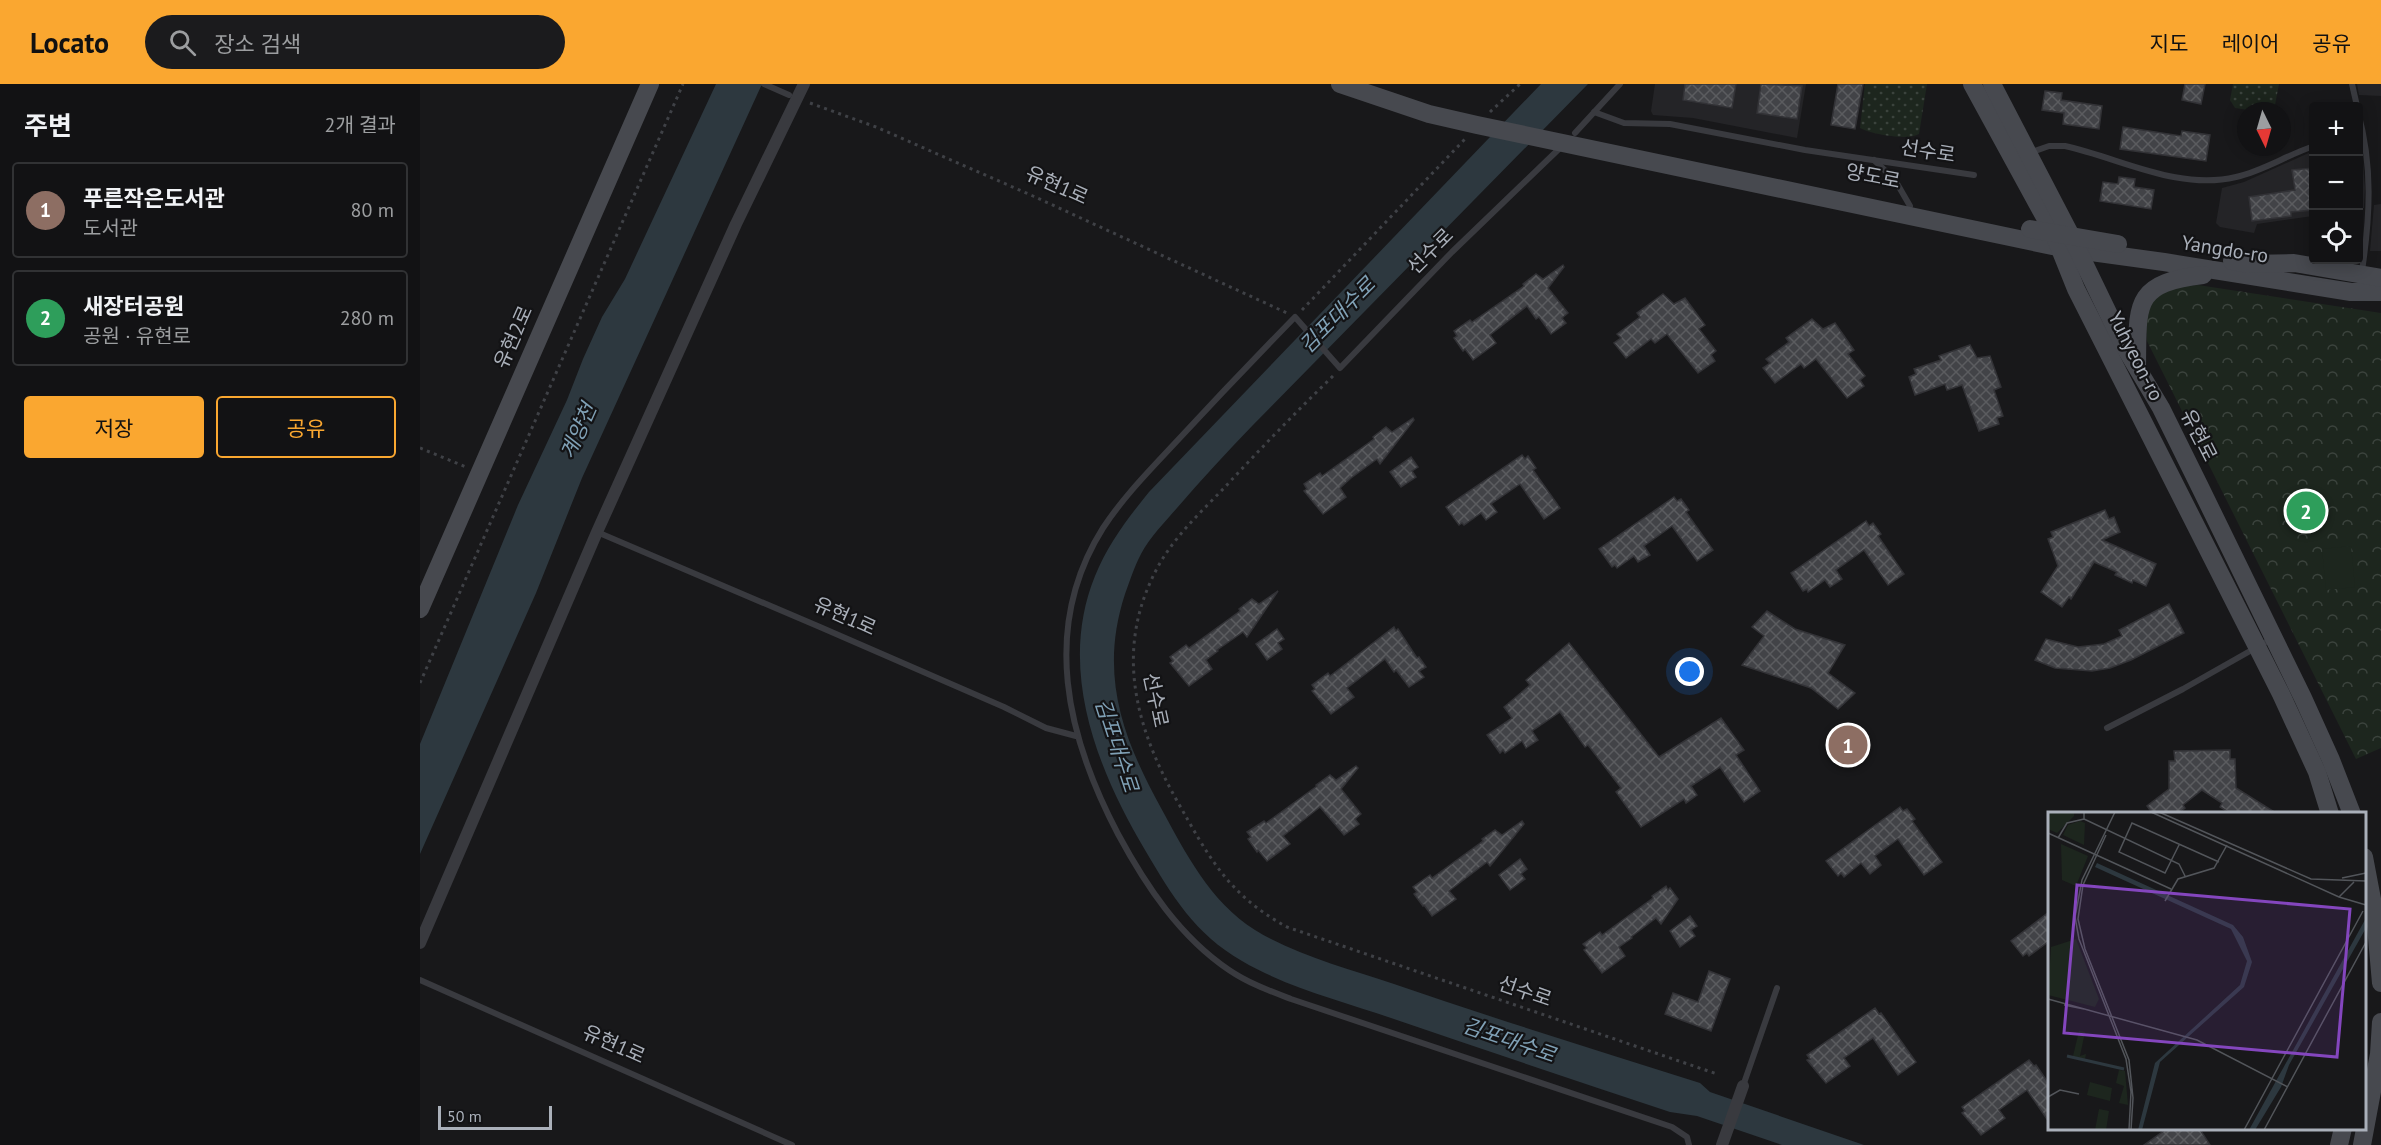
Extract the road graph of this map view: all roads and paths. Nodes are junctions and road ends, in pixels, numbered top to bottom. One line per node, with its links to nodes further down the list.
1 (650, 84): 32 (street, 유현2로)
2 (682, 84): 36 (path)
3 (764, 84): 12 (lane)
4 (804, 84): 12 (street)
5 (1340, 84): 15 (street, 양도로)
6 (1364, 84): 15 (street, 양도로)
7 (1520, 84): 15 (path)
8 (1620, 84): 14 (lane, 선수로)
9 (1972, 84): 23 (street, Yuhyeon-ro)
10 (1992, 84): 19 (street, 유현로)
11 (2352, 84): 13 (lane)
12 (794, 97): 28 (path, 유현1로); 33 (street)
13 (2356, 102)
14 (1594, 112): 16 (lane, 선수로); 20 (lane, 선수로)
15 (1485, 121): 16 (street, 양도로); 28 (path)
16 (1567, 137): 22 (street, 양도로); 23 (street, 양도로); 30 (lane, 선수로)
17 (2363, 140): 25 (lane)
18 (2309, 148): 19 (lane)
19 (2029, 153): 23 (street, 유현로)
20 (1873, 159): 21 (lane, 선수로); 22 (lane)
21 (1974, 175)
22 (1910, 206): 23 (street, 양도로)
23 (2066, 242): 24 (street, Yangdo-ro); 25 (street, 양도로); 29 (street, 유현로); 35 (street, Yuhyeon-ro)
24 (2228, 272): 27 (street, Yangdo-ro); 29 (street)
25 (2362, 275): 26 (street, 양도로)
26 (2381, 278)
27 (2381, 292)
28 (1295, 317): 30 (lane); 38 (lane)
29 (2137, 367): 35 (street, 유현로)
30 (1340, 368): 47 (path, 선수로)
31 (420, 448): 32 (path)
32 (479, 472): 34 (street, 유현2로)
33 (597, 532): 38 (lane, 유현1로); 42 (street)
34 (420, 609)
35 (2265, 641): 37 (lane); 39 (street, Yuhyeon-ro); 40 (street, 유현로)
36 (420, 683)
37 (2107, 728)
38 (1076, 736): 53 (lane)
39 (2330, 812)
40 (2352, 812)
41 (2366, 867): 44 (street)
42 (420, 943)
43 (420, 980): 52 (lane, 유현1로)
44 (2381, 983)
45 (1778, 987): 48 (lane)
46 (2381, 1022): 49 (street)
47 (1717, 1074)
48 (1743, 1086): 54 (street)
49 (2366, 1124)
50 (2343, 1130): 55 (street)
51 (2365, 1130): 56 (street)
52 (792, 1145)
53 (1689, 1145)
54 (1722, 1145)
55 (2339, 1145)
56 (2362, 1145)

